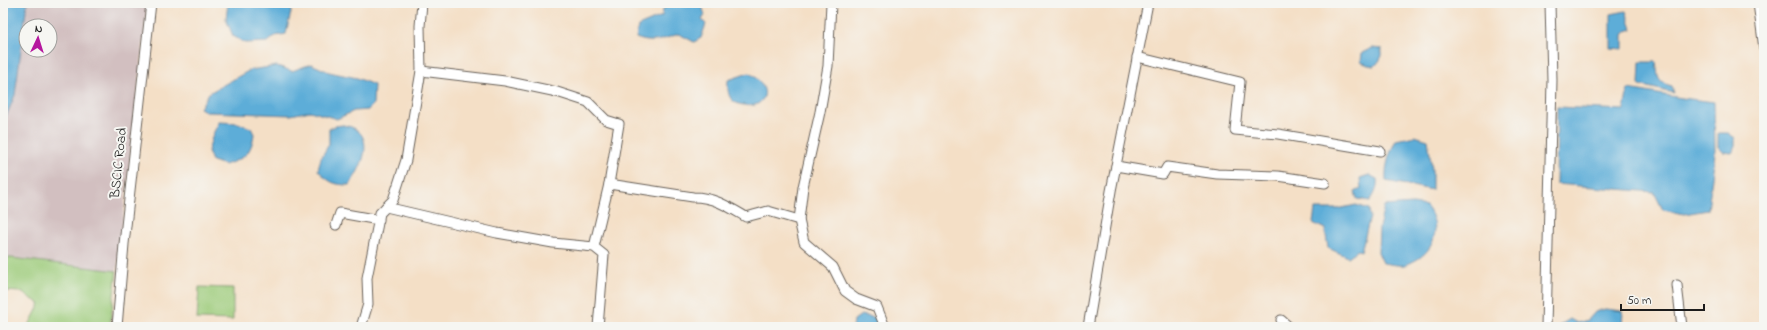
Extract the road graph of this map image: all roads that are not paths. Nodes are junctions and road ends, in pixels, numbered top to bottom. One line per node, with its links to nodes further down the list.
1 (151, 3): 21 (street, BSCIC Road)
2 (422, 3): 9 (street)
3 (831, 3): 16 (street)
4 (1148, 3): 8 (street)
5 (1550, 3): 27 (street)
6 (1758, 3): 7 (street)
7 (1764, 49)
8 (1137, 57): 10 (street); 11 (street)
9 (421, 71): 13 (street); 14 (street)
10 (1380, 151)
11 (1116, 166): 12 (street); 25 (street)
12 (1325, 183)
13 (609, 184): 16 (street); 18 (street)
14 (386, 207): 15 (street); 18 (street)
15 (379, 220): 17 (street); 22 (street)
16 (799, 220): 24 (street)
17 (336, 225)
18 (594, 247): 23 (street)
19 (1677, 285): 28 (street)
20 (1281, 320): 26 (street)
21 (117, 327)
22 (361, 327)
23 (598, 327)
24 (885, 327)
25 (1088, 327)
26 (1289, 327)
27 (1546, 327)
28 (1682, 327)

